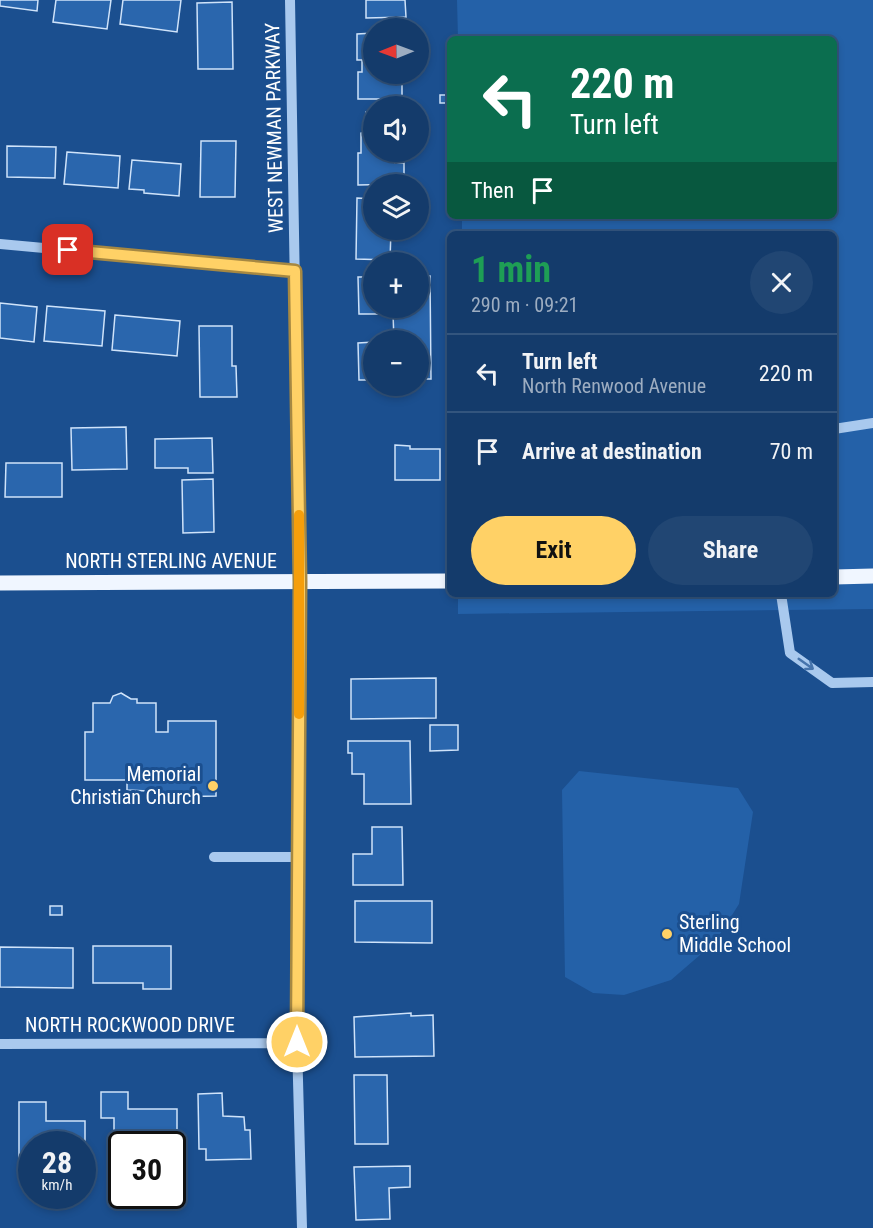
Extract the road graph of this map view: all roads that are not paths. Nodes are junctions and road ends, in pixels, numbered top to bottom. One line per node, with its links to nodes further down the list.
1 (290, 0): 3 (street, WEST NEWMAN PARKWAY)
2 (0, 244): 3 (street)
3 (295, 271): 9 (street, WEST NEWMAN PARKWAY)
4 (873, 423): 5 (street)
5 (837, 429)
6 (873, 576): 7 (main road)
7 (837, 577)
8 (447, 581): 9 (main road, NORTH STERLING AVENUE)
9 (300, 582): 10 (main road, NORTH STERLING AVENUE); 14 (street, WEST NEWMAN PARKWAY)
10 (0, 583)
11 (781, 597): 12 (street, one-way to 12)
12 (873, 682)
13 (214, 857): 14 (street)
14 (298, 857): 15 (street, WEST NEWMAN PARKWAY)
15 (297, 1042): 16 (street, NORTH ROCKWOOD DRIVE); 17 (street, WEST NEWMAN PARKWAY)
16 (0, 1044)
17 (302, 1228)

